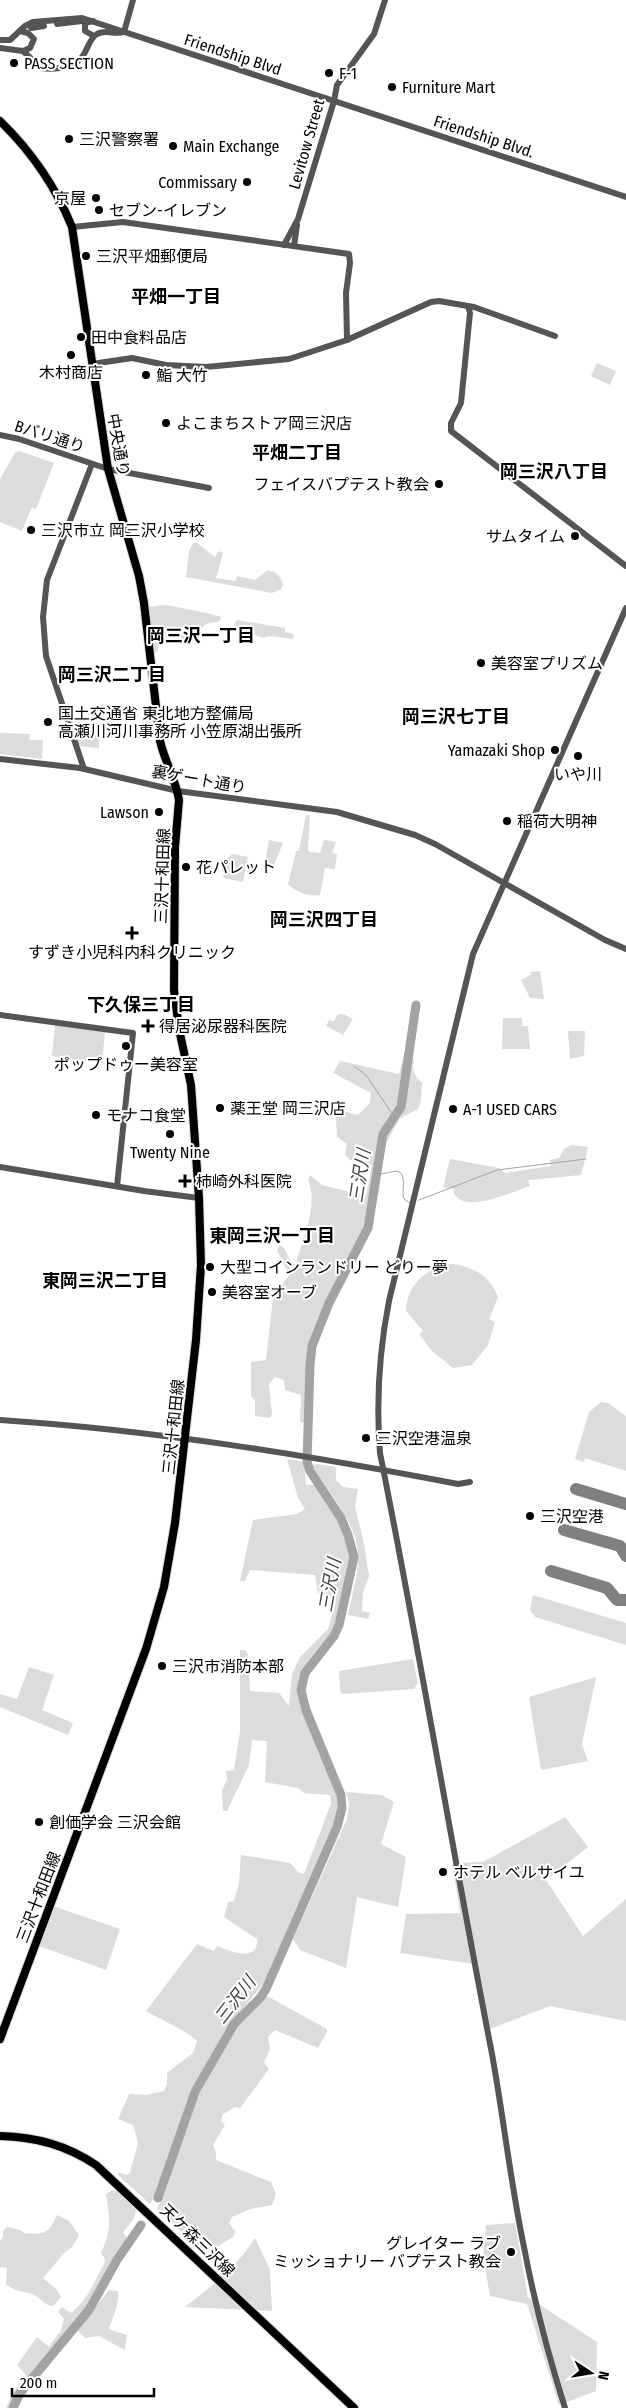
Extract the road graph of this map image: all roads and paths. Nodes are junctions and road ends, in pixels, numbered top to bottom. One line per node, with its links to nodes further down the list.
1 (133, 0): 6 (street)
2 (385, 0): 11 (street, Levitow Street)
3 (90, 22): 4 (street); 5 (street); 6 (street, Friendship Blvd); 7 (street)
4 (31, 28)
5 (21, 30): 8 (street); 10 (street)
6 (124, 32): 7 (street); 11 (street, Friendship Blvd)
7 (94, 36): 10 (street)
8 (0, 40)
9 (0, 48): 10 (street)
10 (24, 51)
11 (334, 101): 13 (street, Friendship Blvd.); 14 (street, Levitow Street)
12 (0, 121): 15 (main road, 中央通り)
13 (626, 197)
14 (298, 219): 16 (street, Levitow Street); 17 (street)
15 (72, 227): 16 (street); 21 (main road, 中央通り)
16 (284, 245): 17 (street)
17 (294, 246): 20 (street)
18 (468, 306): 19 (street); 20 (street); 26 (street)
19 (555, 336)
20 (347, 340): 21 (street)
21 (92, 364): 24 (main road, 中央通り)
22 (0, 435): 23 (street, Bバリ通り)
23 (92, 464): 24 (street, Bバリ通り); 29 (street)
24 (108, 469): 25 (street, Bバリ通り); 30 (main road, 中央通り)
25 (209, 488)
26 (626, 566)
27 (626, 608): 31 (street)
28 (0, 759): 29 (street, 裏ゲート通り)
29 (84, 769): 30 (street, 裏ゲート通り)
30 (178, 791): 31 (street, 裏ゲート通り); 36 (main road, 三沢十和田線)
31 (504, 882): 32 (street, 裏ゲート通り); 39 (street)
32 (626, 949)
33 (0, 1016): 35 (street)
34 (0, 1167): 35 (street)
35 (117, 1186): 36 (street)
36 (199, 1198): 38 (main road, 三沢十和田線)
37 (0, 1420): 38 (street)
38 (185, 1440): 39 (street); 41 (main road, 三沢十和田線)
39 (383, 1471): 40 (street); 44 (street)
40 (470, 1482)
41 (0, 2038)
42 (0, 2136): 43 (main road, 天ケ森三沢線)
43 (354, 2408)
44 (565, 2408)

